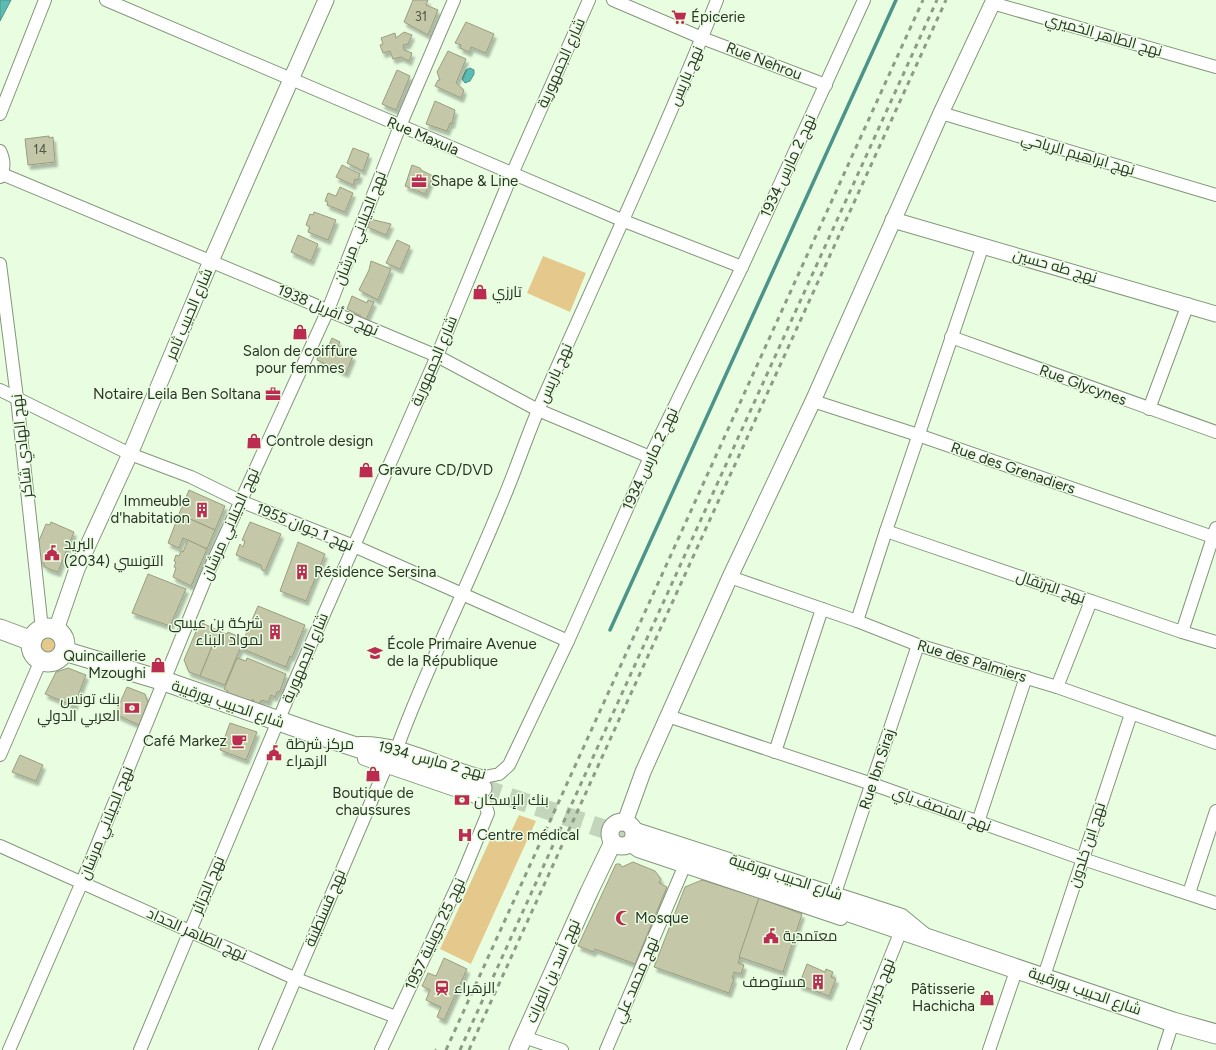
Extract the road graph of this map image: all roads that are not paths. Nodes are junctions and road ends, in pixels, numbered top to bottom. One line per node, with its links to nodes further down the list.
1 (45, 0): 15 (street)
2 (106, 0): 12 (street, Rue Maxula)
3 (326, 0): 12 (street, شارع الحبيب ثامر)
4 (454, 0): 16 (street, نهج الجيلاني مرشان)
5 (589, 0): 18 (street, شارع الجمهورية)
6 (613, 0): 10 (street, Rue Nehrou)
7 (717, 0): 10 (street, نهج باريس)
8 (864, 0): 13 (street, نهج 2 مارس 1934)
9 (993, 2): 11 (street, نهج الطاهر الخميري); 14 (street)
10 (702, 38): 13 (street, Rue Nehrou); 22 (street, نهج باريس)
11 (1216, 67)
12 (291, 79): 16 (street, Rue Maxula); 24 (street, شارع الحبيب ثامر)
13 (826, 85): 26 (street, نهج 2 مارس 1934)
14 (941, 113): 20 (street, نهج ابراهيم الرياحي); 21 (street)
15 (0, 114)
16 (400, 126): 18 (street, Rue Maxula); 28 (street, نهج الجيلاني مرشان)
17 (0, 151): 19 (street)
18 (512, 174): 22 (street, Rue Maxula); 31 (street, شارع الجمهورية)
19 (1, 176): 24 (street, نهج 9 أفريل 1938)
20 (1216, 195)
21 (893, 220): 23 (street, نهج طه حسين); 34 (street)
22 (624, 221): 26 (street, Rue Maxula); 36 (street, نهج باريس)
23 (983, 244): 27 (street, نهج طه حسين); 30 (street)
24 (211, 261): 28 (street, نهج 9 أفريل 1938); 39 (street, شارع الحبيب ثامر)
25 (0, 264): 33 (street, نهج الهادي شاكر)
26 (742, 267): 40 (street, نهج 2 مارس 1934)
27 (1188, 304): 29 (street, نهج طه حسين); 35 (street)
28 (328, 310): 31 (street, نهج 9 أفريل 1938); 41 (street, نهج الجيلاني مرشان)
29 (1216, 314)
30 (950, 337): 35 (street, Rue Glycynes); 38 (street)
31 (437, 356): 36 (street, نهج 9 أفريل 1938); 44 (street, شارع الجمهورية)
32 (0, 390): 33 (street, نهج 1 جوان 1955)
33 (17, 398): 39 (street, نهج 1 جوان 1955); 52 (street, نهج الهادي شاكر)
34 (813, 401): 38 (street, Rue des Grenadiers); 45 (street)
35 (1149, 409): 37 (street, Rue Glycynes)
36 (538, 410): 40 (street, نهج 9 أفريل 1938); 46 (street, نهج باريس)
37 (1216, 432)
38 (918, 435): 42 (street); 43 (street, Rue des Grenadiers)
39 (130, 454): 41 (street, نهج 1 جوان 1955); 52 (street, شارع الحبيب ثامر)
40 (650, 457): 53 (street, نهج 2 مارس 1934)
41 (240, 501): 44 (street, نهج 1 جوان 1955); 59 (street, نهج الجيلاني مرشان)
42 (886, 531): 47 (street, نهج البرتقال); 49 (street)
43 (1214, 532): 51 (street)
44 (354, 546): 46 (street, نهج 1 جوان 1955); 63 (street, شارع الجمهورية)
45 (730, 577): 48 (street, Rue des Palmiers); 62 (street)
46 (461, 595): 53 (street, نهج 1 جوان 1955); 67 (street, نهج باريس)
47 (1091, 601): 51 (street, نهج البرتقال); 60 (street)
48 (822, 609): 49 (street, Rue des Palmiers); 68 (street)
49 (857, 621): 55 (street, Rue des Palmiers)
50 (0, 629): 52 (main road)
51 (1182, 632): 54 (street, نهج البرتقال)
52 (44, 634): 56 (main road); 57 (main road)
53 (568, 641): 67 (street, نهج 2 مارس 1934)
54 (1216, 642)
55 (918, 645): 58 (street, Rue des Palmiers); 72 (street, Rue Ibn Siraj)
56 (64, 651): 57 (main road); 59 (main road, شارع الحبيب بورقيبة)
57 (41, 660): 69 (street)
58 (1026, 677): 60 (street, Rue des Palmiers); 75 (street)
59 (164, 681): 63 (main road, شارع الحبيب بورقيبة); 80 (street, نهج الجيلاني مرشان)
60 (1057, 687): 61 (street, Rue des Palmiers)
61 (1131, 714): 65 (street, Rue des Palmiers); 78 (street, نهج ابن خلدون)
62 (668, 716): 68 (street, نهج المنصف باي); 76 (street)
63 (278, 721): 64 (main road, شارع الحبيب بورقيبة); 84 (street, نهج الجزائر)
64 (316, 734): 66 (main road, شارع الحبيب بورقيبة); 70 (street)
65 (1216, 743)
66 (349, 744): 67 (street, نهج 2 مارس 1934); 71 (main road, شارع الحبيب بورقيبة)
67 (397, 748)
68 (775, 752): 72 (street, نهج المنصف باي)
69 (0, 755)
70 (386, 767): 71 (street); 89 (street, نهج قسنطينة)
71 (432, 777): 73 (main road, شارع الحبيب بورقيبة); 90 (street, نهج 25 جويلية 1957)
72 (872, 784): 75 (street, نهج المنصف باي); 81 (street, Rue Ibn Siraj)
73 (482, 788)
74 (1216, 810): 82 (street)
75 (978, 822): 78 (street, نهج المنصف باي)
76 (629, 836): 79 (street, شارع الحبيب بورقيبة); 81 (street, شارع الحبيب بورقيبة); 86 (main road, شارع الحبيب بورقيبة); 93 (main road, نهج أسد بن الفرات)
77 (0, 846): 80 (street, نهج الطاهر الحداد)
78 (1083, 859): 82 (street, نهج المنصف باي); 88 (street, نهج ابن خلدون)
79 (684, 867): 85 (street, شارع الحبيب بورقيبة); 99 (street, نهج محمد علي)
80 (82, 882): 84 (street, نهج الطاهر الحداد); 94 (street, نهج الجيلاني مرشان)
81 (836, 893): 86 (street, شارع الحبيب بورقيبة)
82 (1189, 893): 83 (street, نهج المنصف باي)
83 (1216, 903)
84 (189, 930): 89 (street, نهج الطاهر الحداد); 95 (street, نهج الجزائر)
85 (898, 938): 86 (street, شارع الحبيب بورقيبة); 100 (street, نهج خيرالدين)
86 (931, 939): 87 (main road, شارع الحبيب بورقيبة)
87 (1017, 968): 88 (main road, شارع الحبيب بورقيبة); 101 (street)
88 (1044, 976): 91 (main road, شارع الحبيب بورقيبة)
89 (294, 978): 90 (street, نهج الطاهر الحداد); 96 (street, نهج قسنطينة)
90 (396, 1017): 97 (street, نهج 25 جويلية 1957)
91 (1173, 1022): 92 (main road, شارع الحبيب بورقيبة); 102 (street)
92 (1216, 1034)
93 (521, 1044): 98 (street)
94 (9, 1050)
95 (140, 1050)
96 (265, 1050)
97 (381, 1050)
98 (562, 1050)
99 (606, 1050)
100 (853, 1050)
101 (989, 1050)
102 (1164, 1050)

